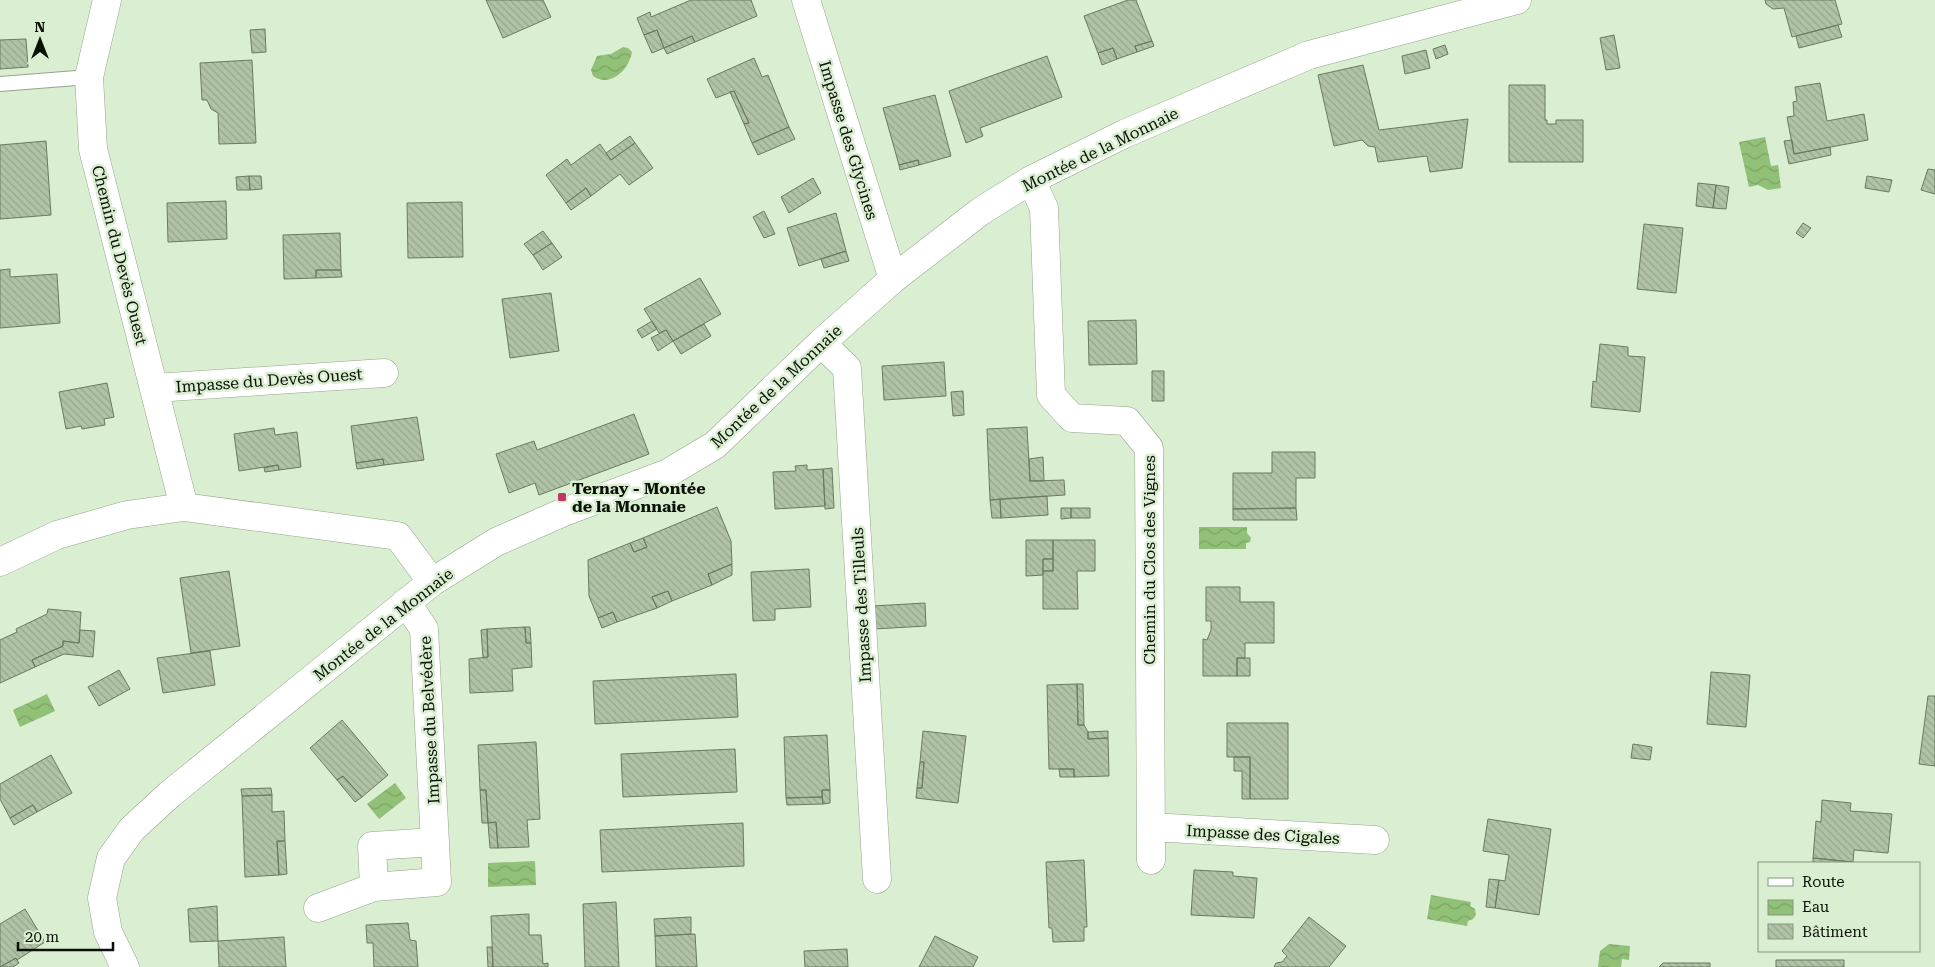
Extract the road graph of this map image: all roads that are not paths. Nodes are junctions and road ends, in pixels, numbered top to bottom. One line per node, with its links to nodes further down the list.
1 (107, 0): 4 (street, Chemin du Devès Ouest)
2 (806, 0): 7 (street, Impasse des Glycines)
3 (1517, 0): 6 (street, Montée de la Monnaie)
4 (88, 77): 5 (lane); 10 (street, Chemin du Devès Ouest)
5 (0, 84)
6 (1031, 180): 7 (street, Montée de la Monnaie); 15 (street, Chemin du Clos des Vignes)
7 (893, 279): 8 (street, Montée de la Monnaie)
8 (822, 343): 13 (street, Montée de la Monnaie); 19 (street, Impasse des Tilleuls)
9 (384, 373): 10 (street, Impasse du Devès Ouest)
10 (154, 388): 11 (street, Chemin du Devès Ouest)
11 (184, 507): 12 (street); 13 (street)
12 (0, 562)
13 (432, 582): 14 (street, Montée de la Monnaie)
14 (406, 602): 17 (street, Impasse du Belvédère); 22 (street, Montée de la Monnaie)
15 (1150, 827): 16 (street, Impasse des Cigales); 18 (street, Chemin du Clos des Vignes)
16 (1375, 840)
17 (436, 842): 20 (street, Impasse du Belvédère); 20 (street)
18 (1151, 860)
19 (877, 878)
20 (374, 887): 21 (street, Impasse du Belvédère)
21 (318, 908)
22 (125, 967)

